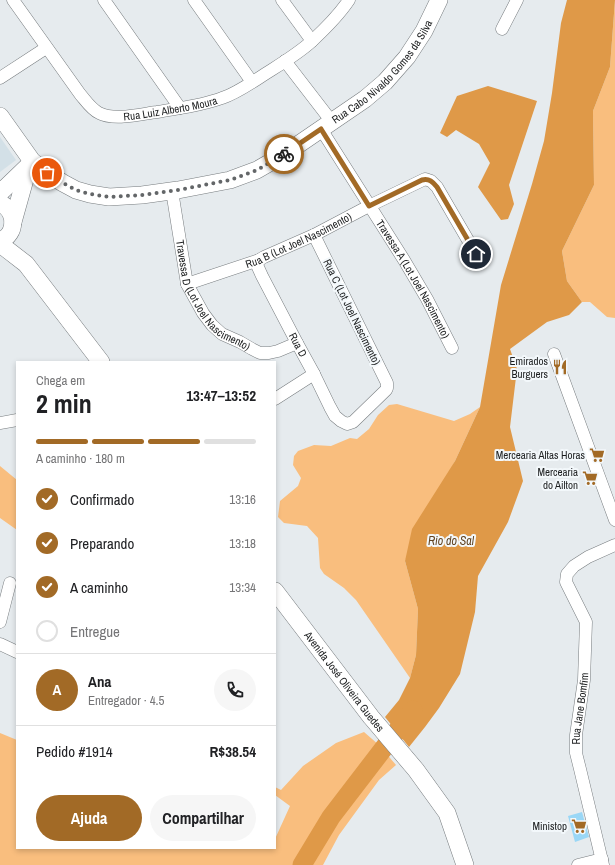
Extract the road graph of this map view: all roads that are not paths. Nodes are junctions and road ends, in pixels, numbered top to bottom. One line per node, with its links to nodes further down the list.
1 (13, 0): 10 (street, Rua Luiz Alberto Moura)
2 (104, 0): 14 (street)
3 (194, 0): 13 (street)
4 (282, 0): 9 (street)
5 (349, 0): 9 (street, Rua Luiz Alberto Moura)
6 (439, 0): 16 (street, Rua Cabo Nivaldo Gomes da Silva)
7 (517, 0): 8 (street)
8 (502, 28)
9 (312, 42): 11 (street, Rua Luiz Alberto Moura)
10 (46, 48): 12 (street); 14 (street, Rua Luiz Alberto Moura)
11 (285, 61): 13 (street, Rua Luiz Alberto Moura); 16 (street, Travessa A (Lot Joel Nascimento))
12 (0, 78)
13 (252, 82): 14 (street, Rua Luiz Alberto Moura)
14 (180, 108)
15 (0, 116): 17 (street, Rua Cabo Nivaldo Gomes da Silva)
16 (327, 126): 18 (street, Rua Cabo Nivaldo Gomes da Silva); 21 (street, Travessa A (Lot Joel Nascimento))
17 (30, 163): 18 (street, Rua Cabo Nivaldo Gomes da Silva); 19 (street); 22 (street)
18 (172, 191): 28 (street, Travessa D (Lot Joel Nascimento))
19 (0, 193)
20 (0, 204): 22 (street)
21 (369, 206): 23 (street, Rua B (Lot Joel Nascimento)); 25 (street, Rua B (Lot Joel Nascimento)); 30 (street, Travessa A (Lot Joel Nascimento))
22 (12, 225): 24 (street); 27 (street)
23 (314, 235): 26 (street, Rua B (Lot Joel Nascimento)); 37 (street, Rua C (Lot Joel Nascimento))
24 (0, 243): 27 (street)
25 (476, 254)
26 (259, 260): 28 (street, Rua B (Lot Joel Nascimento)); 29 (street, Rua D)
27 (26, 264): 32 (street)
28 (187, 284): 29 (street, Travessa D (Lot Joel Nascimento))
29 (297, 343): 33 (street, Rua D)
30 (452, 348)
31 (554, 354): 38 (street)
32 (99, 361)
33 (314, 374): 34 (street); 37 (street, Rua D)
34 (276, 398)
35 (16, 420): 36 (street)
36 (0, 423)
37 (347, 424)
38 (615, 520)
39 (615, 545): 45 (street, Rua Jane Bomfim)
40 (10, 583): 42 (street)
41 (276, 592): 46 (street, Avenida José Oliveira Guedes)
42 (0, 622)
43 (0, 644): 44 (street)
44 (16, 652)
45 (603, 862): 47 (street)
46 (465, 865)
47 (578, 865)

